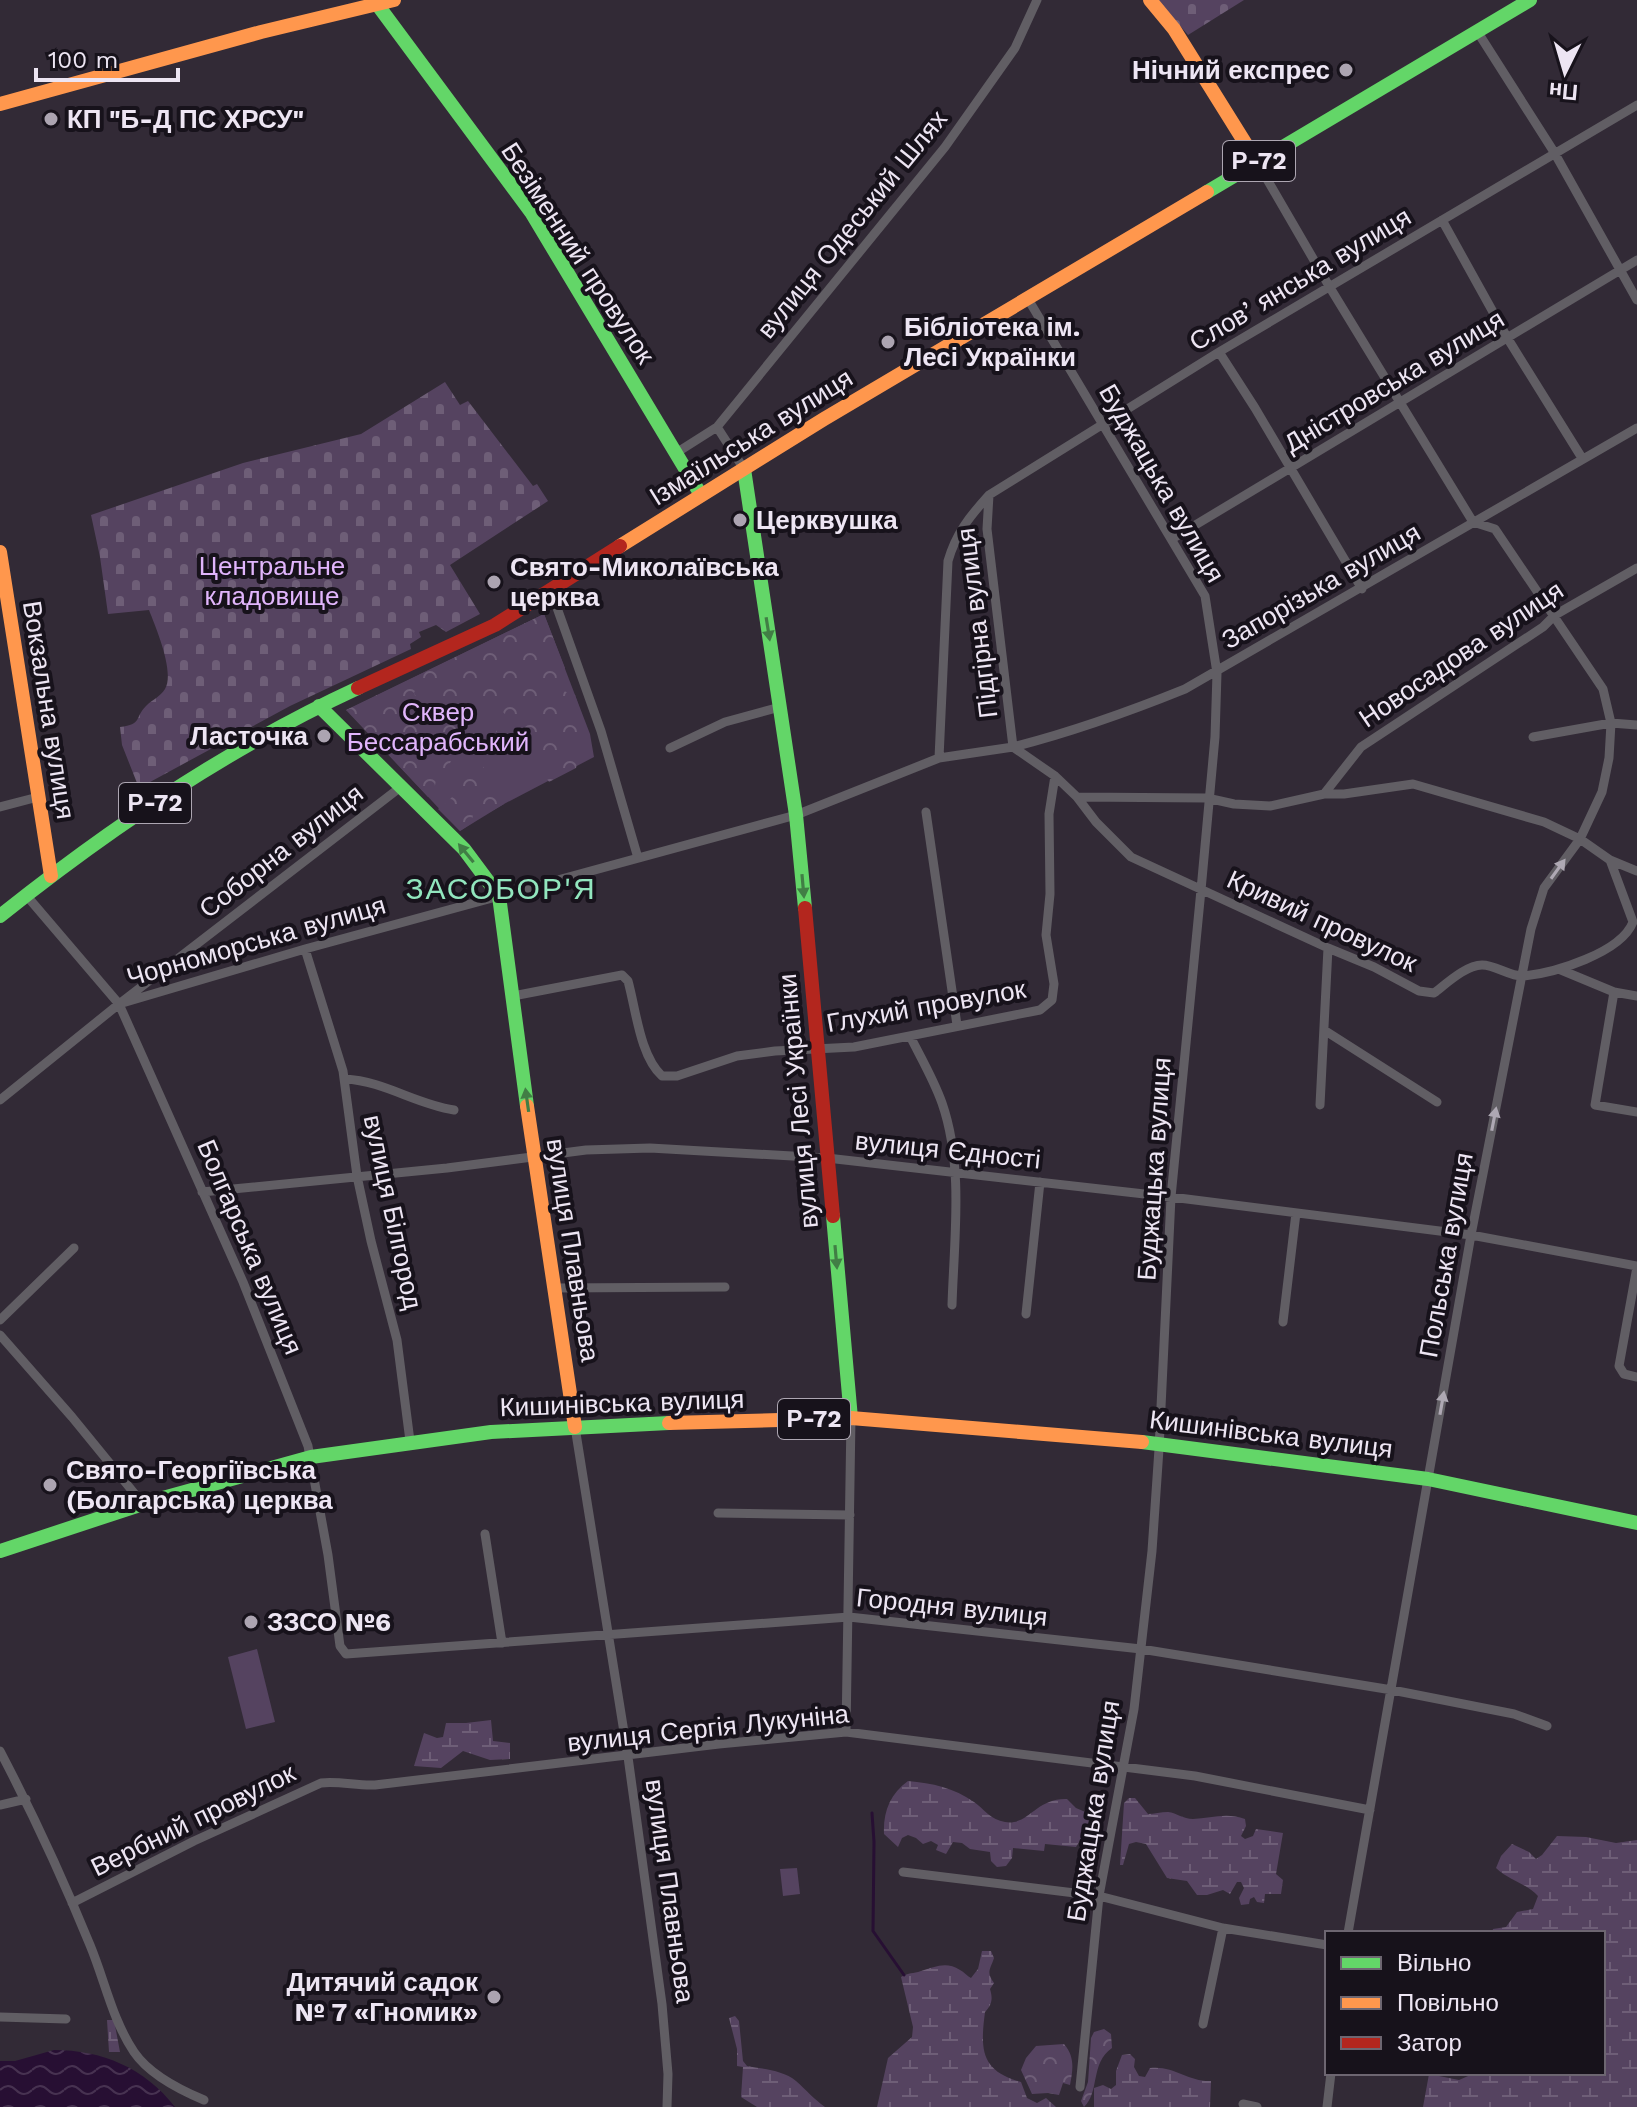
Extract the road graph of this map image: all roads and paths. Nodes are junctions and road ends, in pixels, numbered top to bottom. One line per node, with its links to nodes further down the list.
1 (394, 0): 5 (main road)
2 (1037, 0): 21 (street, вулиця Одеський Шлях)
3 (1150, 0): 10 (main road)
4 (1530, 0): 6 (main road, Ізмаїльська вулиця / Р-72)
5 (377, 4): 7 (main road); 23 (main road, Безіменний провулок)
6 (1477, 31): 9 (street); 10 (main road, Ізмаїльська вулиця / Р-72)
7 (0, 104)
8 (1637, 105): 9 (street, Словʼянська вулиця)
9 (1554, 152): 11 (street, Словʼянська вулиця); 13 (street)
10 (1257, 162): 14 (street); 15 (main road, Ізмаїльська вулиця / Р-72)
11 (1442, 220): 14 (street, Словʼянська вулиця); 17 (street)
12 (1637, 260): 13 (street, Дністровська вулиця)
13 (1618, 270): 16 (street); 17 (street, Дністровська вулиця)
14 (1329, 286): 18 (street, Словʼянська вулиця); 19 (street)
15 (1028, 299): 20 (street, Буджацька вулиця); 26 (main road, Ізмаїльська вулиця / Р-72)
16 (1637, 300)
17 (1508, 339): 19 (street, Дністровська вулиця); 24 (street)
18 (1219, 352): 20 (street, Словʼянська вулиця); 25 (street)
19 (1399, 402): 25 (street, Дністровська вулиця); 29 (street)
20 (1102, 424): 28 (street, Словʼянська вулиця); 30 (street, Буджацька вулиця)
21 (717, 427): 23 (street, вулиця Одеський Шлях); 26 (street)
22 (1637, 428): 24 (street, Запорізька вулиця)
23 (676, 453): 27 (main road, Безіменний провулок)
24 (1582, 458): 29 (street, Запорізька вулиця)
25 (1289, 468): 30 (street, Дністровська вулиця); 33 (street)
26 (744, 469): 27 (main road, Ізмаїльська вулиця / Р-72); 38 (main road, вулиця Лесі Українки, one-way to 38)
27 (701, 495): 34 (main road, Ізмаїльська вулиця / Р-72)
28 (989, 495): 42 (street, Підгірна вулиця); 44 (street, Словʼянська вулиця)
29 (1473, 522): 33 (street, Запорізька вулиця); 35 (street, Польська вулиця)
30 (1172, 539): 36 (street, Буджацька вулиця)
31 (0, 556): 48 (main road, Вокзальна вулиця)
32 (1637, 568): 35 (street, Новосадова вулиця)
33 (1362, 589): 36 (street, Запорізька вулиця)
34 (551, 591): 37 (main road, Ізмаїльська вулиця / Р-72); 55 (street)
35 (1555, 615): 39 (street, Польська вулиця); 47 (street, Новосадова вулиця)
36 (1217, 673): 42 (street, Запорізька вулиця); 50 (street, Буджацька вулиця)
37 (319, 706): 46 (main road, вулиця Плавньова); 58 (main road, Ізмаїльська вулиця / Р-72)
38 (780, 707): 43 (street); 53 (main road, вулиця Лесі Українки)
39 (1611, 723): 40 (street); 41 (street); 54 (street, Польська вулиця)
40 (1637, 725)
41 (1533, 737)
42 (1013, 747): 44 (street, Чорноморська вулиця); 45 (street)
43 (670, 748)
44 (939, 758): 53 (street, Чорноморська вулиця)
45 (1055, 776): 49 (street); 71 (street, Глухий провулок)
46 (402, 786): 61 (main road, вулиця Плавньова, one-way to 46); 70 (street, Соборна вулиця)
47 (1324, 794): 50 (street); 54 (street)
48 (38, 797): 51 (street); 58 (main road, Вокзальна вулиця)
49 (1077, 797): 50 (street); 59 (street, Кривий провулок)
50 (1207, 798): 59 (street, Буджацька вулиця)
51 (0, 807)
52 (926, 812): 71 (street)
53 (796, 815): 55 (street, Чорноморська вулиця); 74 (main road, вулиця Лесі Українки, one-way to 74)
54 (1580, 839): 56 (street); 66 (street, Польська вулиця, one-way to 54)
55 (638, 858): 61 (street, Чорноморська вулиця)
56 (1610, 860): 57 (street); 65 (street, Кривий провулок)
57 (1637, 871)
58 (51, 876): 60 (main road, Ізмаїльська вулиця / Р-72)
59 (1201, 890): 63 (street, Кривий провулок); 87 (street, Буджацька вулиця)
60 (26, 895): 62 (main road, Ізмаїльська вулиця / Р-72); 70 (street, Болгарська вулиця)
61 (499, 896): 64 (street, Чорноморська вулиця); 68 (main road, вулиця Плавньова)
62 (0, 916)
63 (1328, 948): 66 (street, Кривий провулок); 72 (street)
64 (305, 949): 70 (street, Чорноморська вулиця); 75 (street, вулиця Білгород)
65 (1561, 970): 66 (street, Кривий провулок); 67 (street)
66 (1522, 976): 89 (street, Польська вулиця, one-way to 66)
67 (1614, 992): 69 (street); 80 (street)
68 (513, 996): 74 (street, Глухий провулок); 81 (main road, вулиця Плавньова, one-way to 68)
69 (1637, 996)
70 (119, 1004): 76 (street, Соборна вулиця); 86 (street, Болгарська вулиця)
71 (957, 1025): 73 (street, Глухий провулок)
72 (1324, 1030): 77 (street); 78 (street)
73 (910, 1036): 74 (street, Глухий провулок); 83 (street)
74 (818, 1048): 82 (main road, вулиця Лесі Українки)
75 (345, 1079): 79 (street); 84 (street, вулиця Білгород)
76 (0, 1100)
77 (1437, 1102)
78 (1320, 1105)
79 (454, 1110)
80 (1637, 1112)
81 (534, 1156): 82 (street, вулиця Єдності); 84 (street, вулиця Єдності); 93 (main road, вулиця Плавньова)
82 (827, 1158): 83 (street, вулиця Єдності); 100 (main road, вулиця Лесі Українки, one-way to 100)
83 (954, 1173): 85 (street, вулиця Єдності); 94 (street)
84 (357, 1176): 86 (street, вулиця Єдності); 102 (street, вулиця Білгород)
85 (1040, 1182): 87 (street, вулиця Єдності); 95 (street)
86 (202, 1192): 104 (street, Болгарська вулиця)
87 (1171, 1197): 88 (street, вулиця Єдності); 103 (street, Буджацька вулиця)
88 (1296, 1213): 89 (street, вулиця Єдності); 97 (street)
89 (1471, 1235): 91 (street, вулиця Єдності); 105 (street, Польська вулиця, one-way to 89)
90 (74, 1248): 96 (street)
91 (1637, 1267): 99 (street)
92 (725, 1287): 93 (street)
93 (556, 1288): 101 (main road, вулиця Плавньова)
94 (952, 1305)
95 (1026, 1314)
96 (0, 1320)
97 (1283, 1322)
98 (0, 1335): 106 (street)
99 (1637, 1377)
100 (851, 1418): 101 (main road, Кишинівська вулиця / Р-72); 103 (main road, Кишинівська вулиця / Р-72); 108 (street, вулиця Лесі Українки)
101 (575, 1427): 102 (main road, Кишинівська вулиця / Р-72); 113 (street, вулиця Плавньова)
102 (410, 1441): 104 (main road, Кишинівська вулиця / Р-72)
103 (1160, 1443): 105 (main road, Кишинівська вулиця / Р-72); 115 (street, Буджацька вулиця)
104 (311, 1457): 106 (main road, Кишинівська вулиця / Р-72); 116 (street, Болгарська вулиця)
105 (1428, 1479): 109 (main road, Кишинівська вулиця / Р-72); 117 (street, Польська вулиця)
106 (143, 1504): 111 (main road, Кишинівська вулиця / Р-72)
107 (718, 1513): 108 (street)
108 (850, 1515): 112 (street, вулиця Лесі Українки)
109 (1637, 1523)
110 (485, 1534): 114 (street)
111 (0, 1551)
112 (849, 1617): 113 (street, Городня вулиця); 115 (street, Городня вулиця); 119 (street, вулиця Лесі Українки)
113 (609, 1634): 114 (street, Городня вулиця); 121 (street, вулиця Плавньова)
114 (502, 1643): 116 (street, Городня вулиця)
115 (1141, 1649): 117 (street, Городня вулиця); 122 (street, Буджацька вулиця)
116 (346, 1654)
117 (1392, 1690): 118 (street, Городня вулиця); 126 (street, Польська вулиця)
118 (1547, 1726)
119 (846, 1732): 121 (street, вулиця Сергія Лукуніна); 122 (street, вулиця Сергія Лукуніна)
120 (0, 1751): 124 (street)
121 (628, 1757): 123 (street, вулиця Сергія Лукуніна); 140 (street, вулиця Плавньова)
122 (1123, 1767): 126 (street, вулиця Сергія Лукуніна); 128 (street, Буджацька вулиця)
123 (335, 1781): 129 (street, Вербний провулок)
124 (26, 1799): 125 (street); 129 (street)
125 (0, 1805)
126 (1370, 1810): 131 (street, Польська вулиця)
127 (903, 1872): 128 (street)
128 (1099, 1896): 130 (street); 137 (street, Буджацька вулиця)
129 (72, 1903): 138 (street)
130 (1223, 1928): 132 (street); 135 (street)
131 (1348, 1931)
132 (1325, 1945)
133 (0, 2017): 134 (street)
134 (66, 2019)
135 (1203, 2024)
136 (1331, 2075): 142 (street)
137 (1080, 2087)
138 (204, 2100)
139 (1243, 2104): 141 (street)
140 (667, 2107)
141 (1257, 2107)
142 (1327, 2107)

